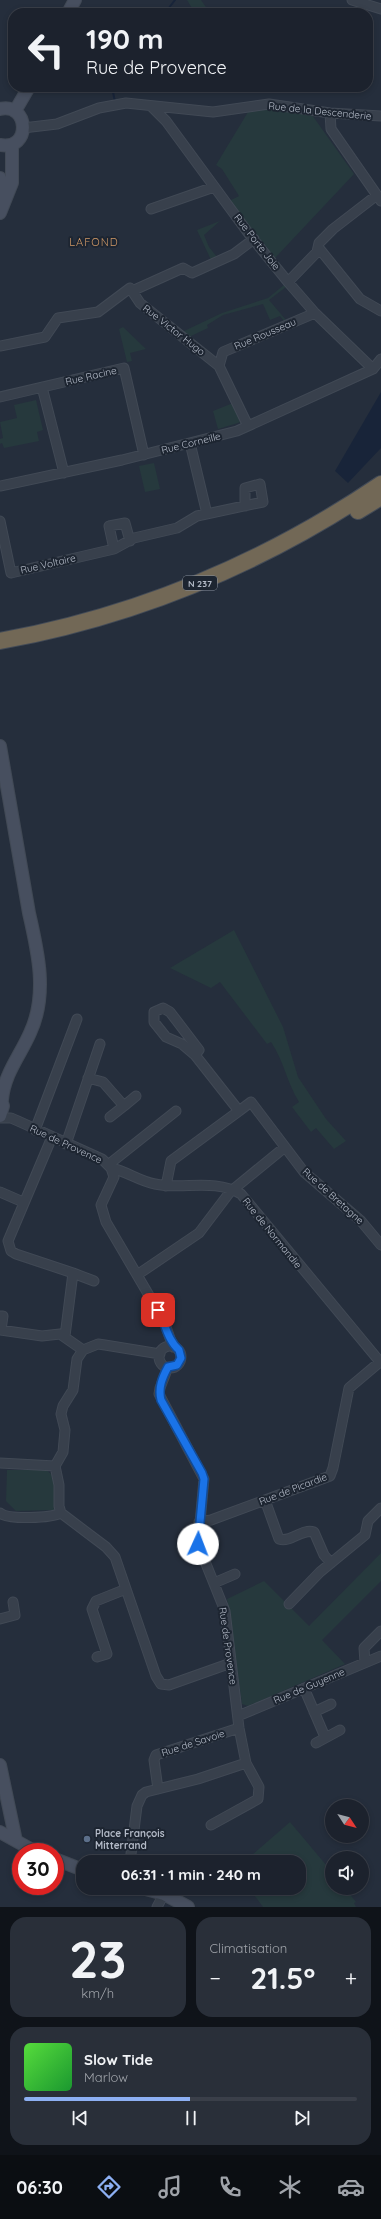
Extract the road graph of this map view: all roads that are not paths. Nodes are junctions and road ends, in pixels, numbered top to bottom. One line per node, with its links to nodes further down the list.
1 (352, 0): 2 (street)
2 (381, 9)
3 (26, 92): 6 (main road)
4 (151, 106): 7 (street, Rue de la Descenderie); 9 (street, Rue de la Descenderie); 12 (street, Rue Porte Joie)
5 (0, 109): 6 (main road)
6 (15, 111): 9 (main road)
7 (330, 113): 8 (street, Rue de la Descenderie); 13 (street)
8 (381, 116)
9 (23, 128): 10 (main road)
10 (6, 145): 14 (main road)
11 (0, 178): 14 (main road)
12 (214, 187): 15 (street); 17 (street, Rue Porte Joie)
13 (379, 198): 18 (street)
14 (5, 200): 16 (main road)
15 (151, 209)
16 (0, 213)
17 (254, 239): 19 (street, Rue Porte Joie); 20 (street)
18 (318, 247): 19 (street); 21 (street)
19 (288, 282): 22 (street, Rue Porte Joie)
20 (132, 291): 23 (street); 25 (street, Rue Victor Hugo)
21 (381, 311)
22 (314, 313): 24 (street, Rue Rousseau); 28 (street, Rue Porte Joie)
23 (0, 346)
24 (223, 352): 25 (street); 27 (street, Rue Rousseau)
25 (209, 358): 27 (street, Rue Victor Hugo)
26 (381, 359): 28 (street)
27 (219, 366): 31 (street)
28 (372, 369): 31 (street, Rue Corneille)
29 (42, 387): 30 (street, Rue Racine); 33 (street, Rue Racine); 34 (street)
30 (0, 397)
31 (248, 426): 32 (street, Rue Corneille)
32 (190, 443): 33 (street, Rue Corneille); 39 (street)
33 (144, 455): 34 (street, Rue Corneille)
34 (64, 473): 36 (street, Rue Corneille)
35 (381, 484): 43 (highway, N 237)
36 (0, 486)
37 (381, 497): 43 (highway, N 237)
38 (245, 506): 39 (street, Rue Voltaire)
39 (207, 514): 41 (street, Rue Voltaire)
40 (0, 521): 42 (street, Rue Voltaire)
41 (130, 540): 42 (street, Rue Voltaire); 42 (street)
42 (114, 549)
43 (2, 647)
44 (0, 746): 45 (main road)
45 (29, 913): 49 (main road); 53 (main road)
46 (77, 1019): 57 (street)
47 (100, 1044): 50 (street)
48 (194, 1055): 48 (street); 54 (street)
49 (0, 1070)
50 (88, 1078): 52 (street); 59 (street)
51 (136, 1096): 52 (street)
52 (124, 1106): 56 (street)
53 (3, 1109): 57 (street, Rue de Provence)
54 (239, 1111): 60 (street, Rue de Bretagne); 62 (street)
55 (176, 1112): 61 (street)
56 (110, 1118)
57 (35, 1130): 58 (street, Rue de Provence)
58 (52, 1137): 59 (street, Rue de Provence); 65 (street)
59 (66, 1144): 61 (street, Rue de Provence)
60 (285, 1147): 63 (street); 66 (street, Rue de Bretagne)
61 (111, 1170): 62 (street); 69 (street)
62 (166, 1186): 63 (street)
63 (233, 1189): 69 (street); 77 (street, Rue de Normandie)
64 (0, 1192): 65 (street)
65 (23, 1202): 67 (street)
66 (381, 1245)
67 (4, 1247): 68 (street)
68 (73, 1273): 70 (street); 73 (street)
69 (137, 1275): 74 (street)
70 (94, 1281)
71 (0, 1316): 72 (street)
72 (0, 1330): 73 (street)
73 (66, 1336): 75 (street)
74 (173, 1347): 76 (street); 78 (street)
75 (83, 1350): 76 (street); 80 (street)
76 (160, 1354): 78 (street)
77 (381, 1362): 81 (street, Rue de Picardie)
78 (168, 1367): 85 (street, Rue de Provence)
79 (0, 1463): 80 (street)
80 (55, 1466): 84 (street)
81 (265, 1500): 85 (street, Rue de Picardie); 86 (street)
82 (381, 1508): 86 (street)
83 (0, 1512): 84 (street)
84 (61, 1513): 89 (street)
85 (199, 1522): 88 (street, Rue de Provence)
86 (331, 1563): 91 (street)
87 (235, 1574): 88 (street)
88 (214, 1583): 97 (street, Rue de Provence)
89 (126, 1589): 95 (street); 97 (street)
90 (13, 1602): 92 (street)
91 (288, 1604)
92 (0, 1619)
93 (381, 1631): 96 (street)
94 (381, 1656): 96 (street, Rue de Guyenne)
95 (97, 1657)
96 (365, 1662): 98 (street, Rue de Guyenne)
97 (231, 1663): 101 (street, Rue de Provence)
98 (304, 1688): 100 (street); 101 (street, Rue de Guyenne)
99 (331, 1704): 100 (street)
100 (314, 1712): 104 (street)
101 (238, 1716): 102 (street, Rue de Provence)
102 (239, 1728): 106 (street, Rue de Provence); 108 (street, Rue de Savoie)
103 (340, 1730): 104 (street)
104 (325, 1737): 105 (street)
105 (316, 1743)
106 (246, 1763): 108 (street); 111 (street, Rue de Provence)
107 (0, 1765): 109 (main road)
108 (158, 1789): 114 (street)
109 (10, 1814): 110 (main road); 113 (main road)
110 (0, 1825)
111 (211, 1826)
112 (0, 1832): 113 (main road)
113 (16, 1842)
114 (131, 1855)
115 (64, 1863): 116 (main road)
116 (76, 1867)
117 (163, 1895): 119 (street)
118 (166, 1895): 120 (main road)
119 (157, 1907)
120 (188, 1907)

